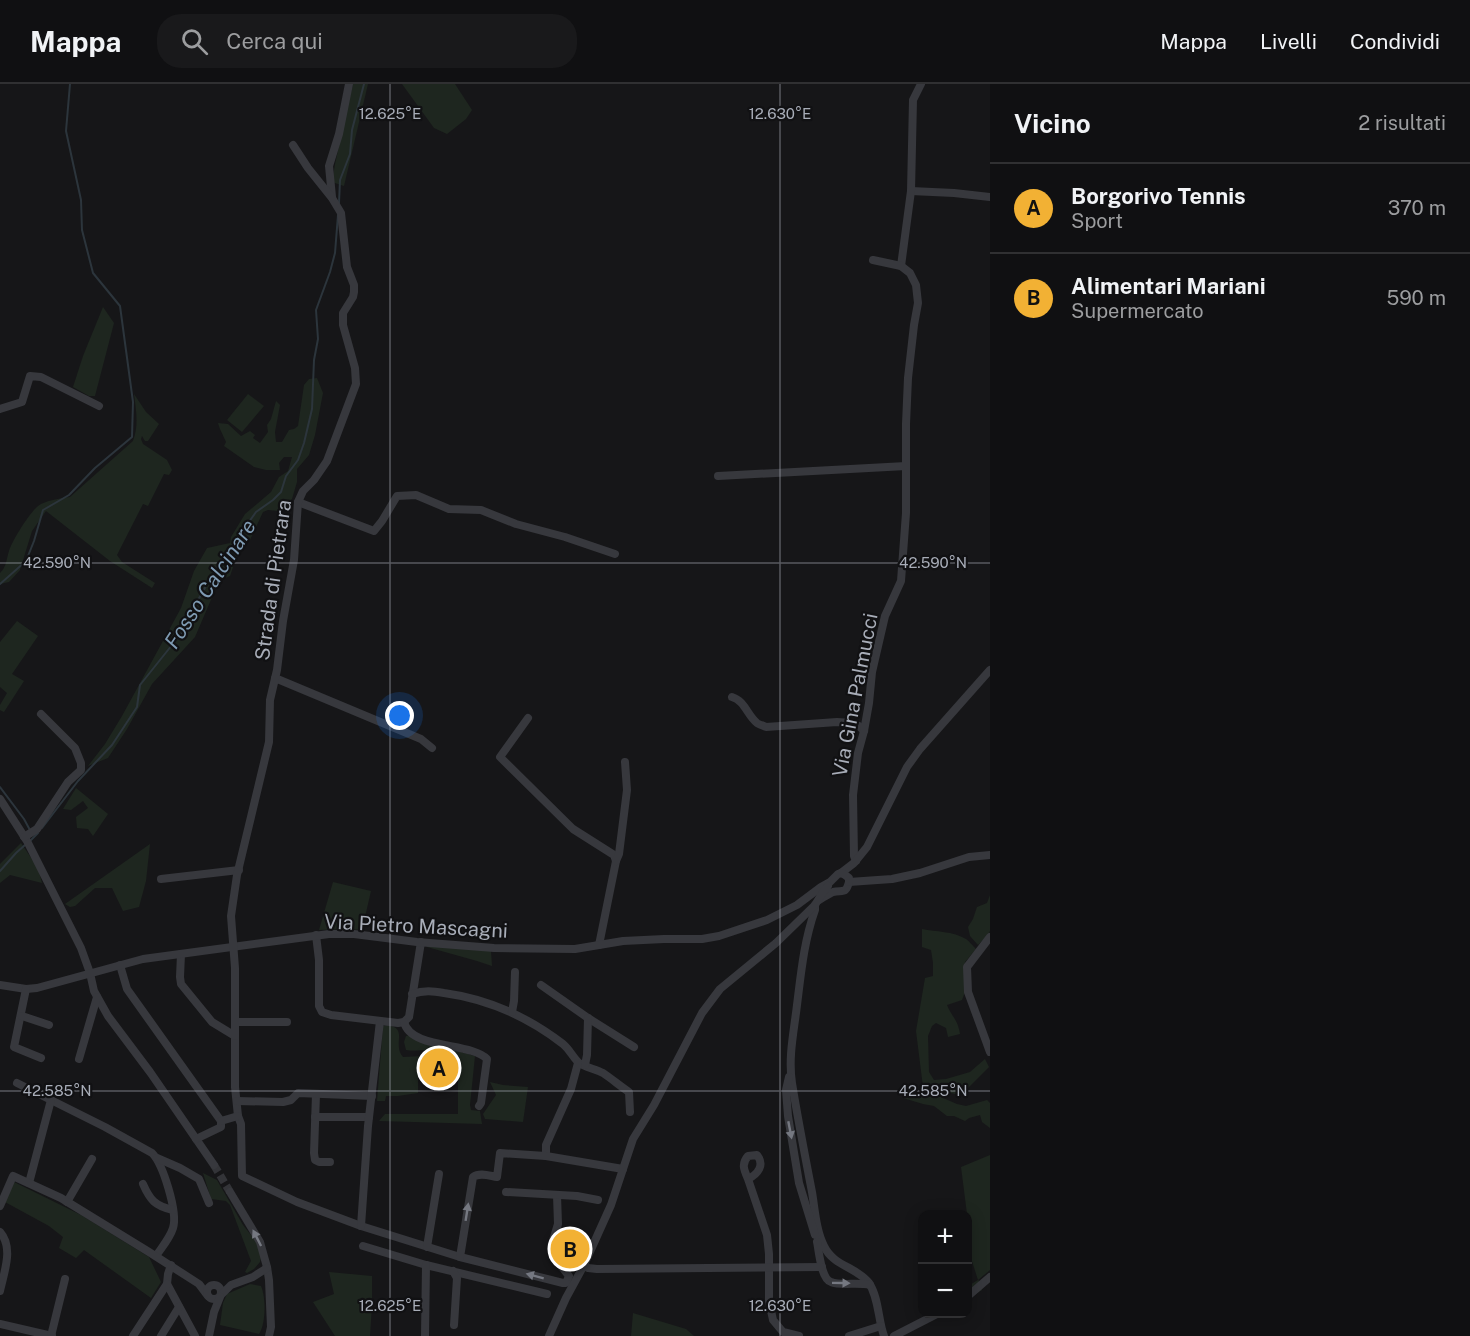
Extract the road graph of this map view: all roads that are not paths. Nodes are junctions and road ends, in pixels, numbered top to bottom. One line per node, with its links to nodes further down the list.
1 (349, 84): 6 (street, Strada di Pietrara)
2 (921, 84): 4 (street)
3 (293, 145): 6 (street, Strada di Pietrara)
4 (911, 191): 5 (street); 8 (street)
5 (990, 197)
6 (332, 198): 13 (street, Strada di Pietrara)
7 (873, 260): 8 (street)
8 (901, 266): 11 (street, Via Gina Palmucci)
9 (99, 406): 10 (street)
10 (0, 409)
11 (906, 466): 12 (street); 20 (street, Via Gina Palmucci)
12 (718, 476)
13 (298, 502): 14 (street); 16 (street, Strada di Pietrara)
14 (615, 554)
15 (990, 670): 27 (street)
16 (275, 678): 21 (street); 28 (street, Strada di Pietrara)
17 (732, 697): 20 (street)
18 (41, 714): 24 (street)
19 (528, 718): 26 (street)
20 (864, 731): 27 (street, Via Gina Palmucci)
21 (432, 748)
22 (625, 762): 26 (street)
23 (0, 799): 24 (street)
24 (24, 837): 41 (street)
25 (990, 855): 29 (street)
26 (616, 861): 36 (street)
27 (855, 862): 29 (street)
28 (239, 870): 30 (street); 37 (street, Strada di Pietrara)
29 (846, 878): 31 (street); 31 (street)
30 (161, 879)
31 (827, 889): 32 (street); 36 (street, Via Pietro Mascagni)
32 (817, 903): 61 (street); 79 (street)
33 (316, 935): 35 (street, Via Pietro Mascagni); 37 (street, Via Pietro Mascagni); 50 (street)
34 (990, 937): 57 (street)
35 (421, 942): 36 (street, Via Pietro Mascagni); 45 (street)
36 (599, 945)
37 (233, 948): 38 (street, Via Pietro Mascagni); 51 (street, Strada di Pietrara)
38 (181, 954): 39 (street, Via Pietro Mascagni); 55 (street)
39 (120, 965): 41 (street, Via Pietro Mascagni); 72 (street)
40 (515, 972): 47 (street)
41 (90, 973): 44 (street, Via Pietro Mascagni); 46 (street)
42 (0, 985): 44 (street, Via Pietro Mascagni)
43 (541, 985): 49 (street)
44 (26, 989): 48 (street)
45 (412, 993): 47 (street); 53 (street)
46 (97, 997): 59 (street); 73 (street)
47 (512, 1012): 60 (street)
48 (22, 1016): 54 (street); 58 (street)
49 (588, 1018): 56 (street); 60 (street)
50 (380, 1021): 53 (street); 64 (street)
51 (235, 1022): 52 (street); 55 (street, Strada di Pietrara)
52 (287, 1022)
53 (404, 1022): 67 (street)
54 (49, 1025)
55 (235, 1036): 66 (street, Strada di Pietrara)
56 (634, 1047)
57 (990, 1052)
58 (41, 1058)
59 (79, 1059)
60 (582, 1064): 68 (street); 74 (street)
61 (790, 1072): 94 (street, one-way to 94); 97 (street)
62 (17, 1083): 65 (street)
63 (316, 1094): 64 (street); 66 (street); 70 (street)
64 (372, 1096): 71 (street)
65 (51, 1100): 75 (street); 82 (street)
66 (237, 1101): 69 (street, Strada di Pietrara)
67 (479, 1106)
68 (630, 1112)
69 (238, 1116): 72 (street); 92 (street, Strada di Pietrara)
70 (315, 1117): 71 (street); 77 (street)
71 (369, 1118): 92 (street)
72 (221, 1121): 73 (street)
73 (196, 1139): 78 (street)
74 (546, 1156): 79 (street); 100 (street, one-way to 74)
75 (157, 1158): 89 (street); 91 (street)
76 (92, 1159): 88 (street)
77 (330, 1162)
78 (214, 1164)
79 (623, 1169): 103 (street)
80 (439, 1174): 96 (street)
81 (748, 1179): 104 (street)
82 (29, 1183): 88 (street); 90 (street)
83 (143, 1184): 91 (street)
84 (230, 1192): 107 (street, one-way to 84)
85 (506, 1192): 86 (street)
86 (557, 1195): 87 (street); 99 (street)
87 (598, 1200)
88 (68, 1202): 98 (street)
89 (209, 1203)
90 (0, 1206)
91 (173, 1210): 98 (street)
92 (361, 1226): 96 (street)
93 (0, 1232): 116 (street)
94 (817, 1242): 97 (street); 105 (street)
95 (363, 1246): 101 (street)
96 (427, 1247): 100 (street)
97 (825, 1248): 114 (street)
98 (153, 1254): 102 (street)
99 (555, 1254): 100 (street, one-way to 100); 108 (street)
100 (460, 1257)
101 (426, 1264): 106 (street); 133 (street)
102 (171, 1265): 111 (street); 112 (street)
103 (584, 1265): 104 (street); 108 (street)
104 (769, 1267): 105 (street); 135 (street)
105 (822, 1267): 114 (street, one-way to 114)
106 (453, 1271): 118 (street); 125 (street)
107 (268, 1272): 113 (street); 132 (street)
108 (578, 1275): 134 (street)
109 (990, 1277): 117 (street)
110 (65, 1279): 127 (street)
111 (167, 1284): 121 (street); 128 (street)
112 (199, 1284): 115 (street); 120 (street)
113 (231, 1285): 115 (street); 119 (street)
114 (870, 1285): 126 (street)
115 (214, 1286): 119 (street); 120 (street)
116 (0, 1291)
117 (972, 1293)
118 (547, 1294)
119 (221, 1296): 120 (street); 122 (street)
120 (209, 1298): 122 (street)
121 (179, 1307): 129 (street); 130 (street)
122 (214, 1315): 131 (street)
123 (929, 1318): 138 (street)
124 (0, 1324): 127 (street)
125 (454, 1325)
126 (881, 1326): 136 (street); 137 (street)
127 (51, 1336)
128 (133, 1336)
129 (161, 1336)
130 (195, 1336)
131 (208, 1336)
132 (269, 1336)
133 (425, 1336)
134 (549, 1336)
135 (799, 1336)
136 (849, 1336)
137 (884, 1336)
138 (894, 1336)

